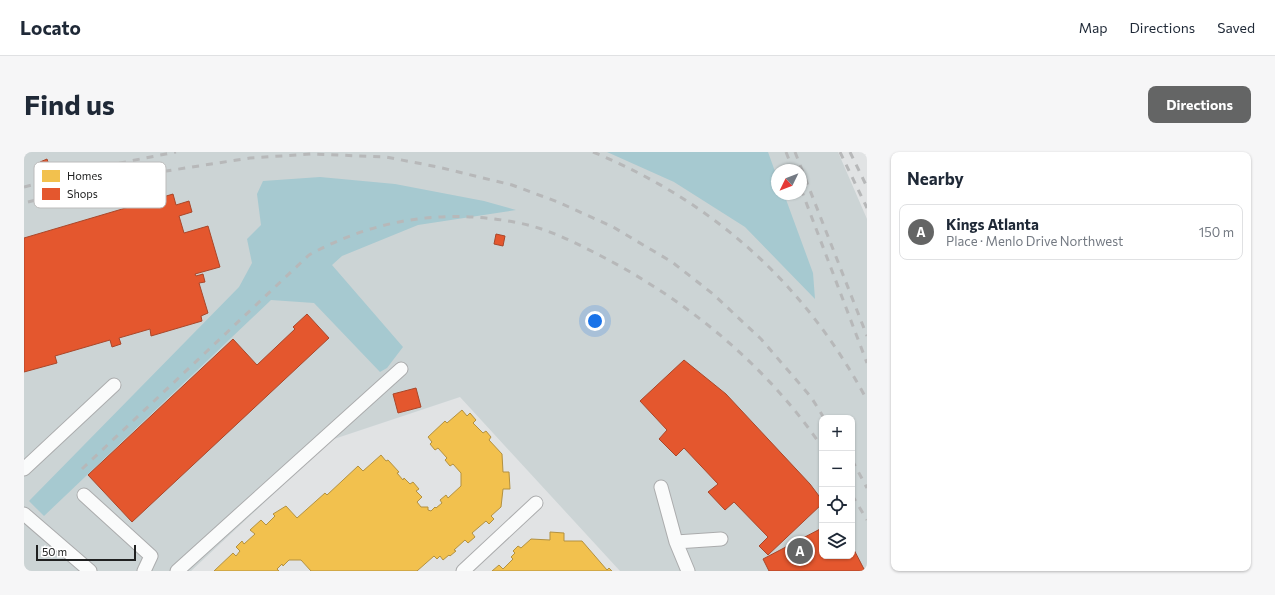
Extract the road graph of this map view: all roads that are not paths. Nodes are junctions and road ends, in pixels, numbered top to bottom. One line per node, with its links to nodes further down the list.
1 (401, 369): 12 (street)
2 (114, 385): 3 (street)
3 (25, 467)
4 (661, 487): 9 (street)
5 (84, 495): 11 (street)
6 (536, 503): 13 (street)
7 (24, 514): 10 (street)
8 (721, 539): 9 (street)
9 (676, 542): 14 (street)
10 (90, 571)
11 (144, 571)
12 (177, 571)
13 (463, 571)
14 (688, 571)

